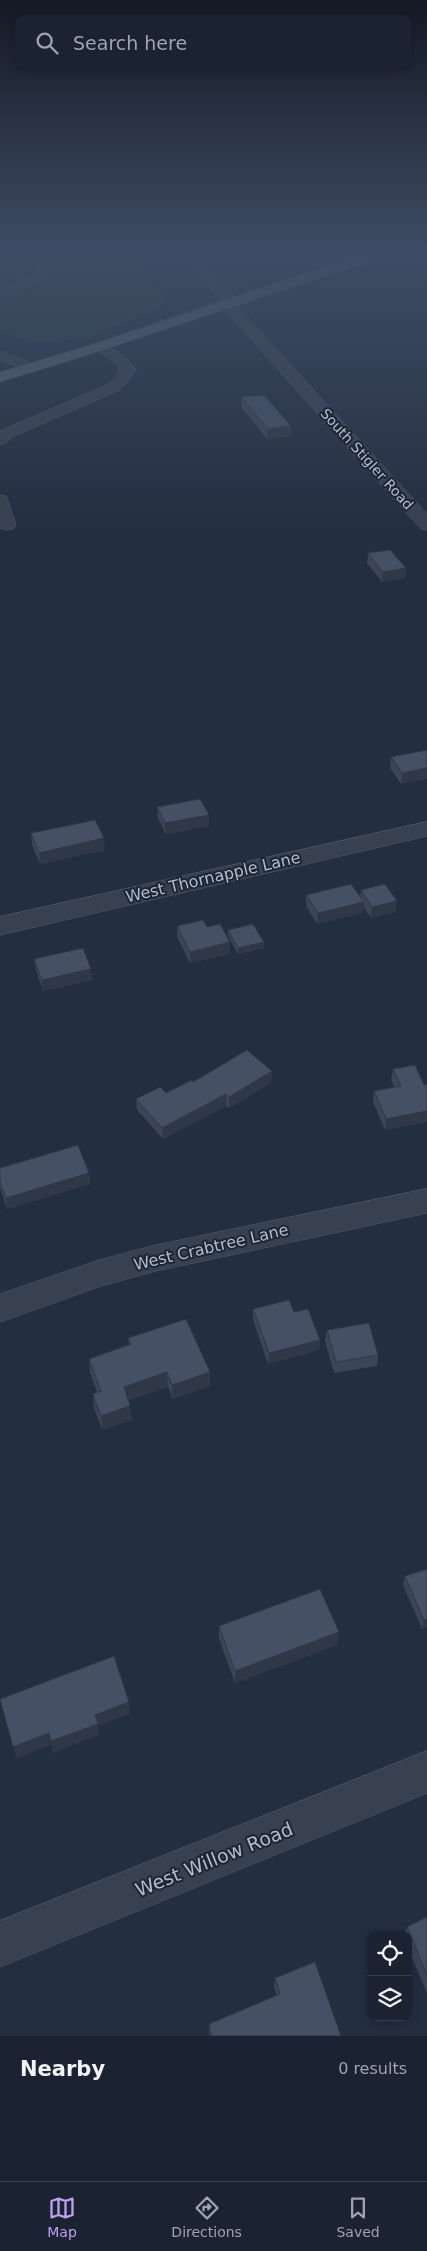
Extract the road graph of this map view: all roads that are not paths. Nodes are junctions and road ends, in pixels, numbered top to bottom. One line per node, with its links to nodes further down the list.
1 (112, 343): 3 (main road)
2 (266, 343): 10 (street, South Stigler Road)
3 (100, 347): 5 (main road); 7 (street)
4 (0, 354): 5 (street)
5 (31, 368): 6 (main road)
6 (0, 377)
7 (0, 440)
8 (0, 500): 9 (street)
9 (7, 525)
10 (427, 525)
11 (427, 829): 12 (street, West Thornapple Lane)
12 (0, 926)
13 (427, 1201): 14 (street, West Crabtree Lane)
14 (0, 1308)
15 (427, 1772): 16 (street, West Willow Road)
16 (0, 1944)

